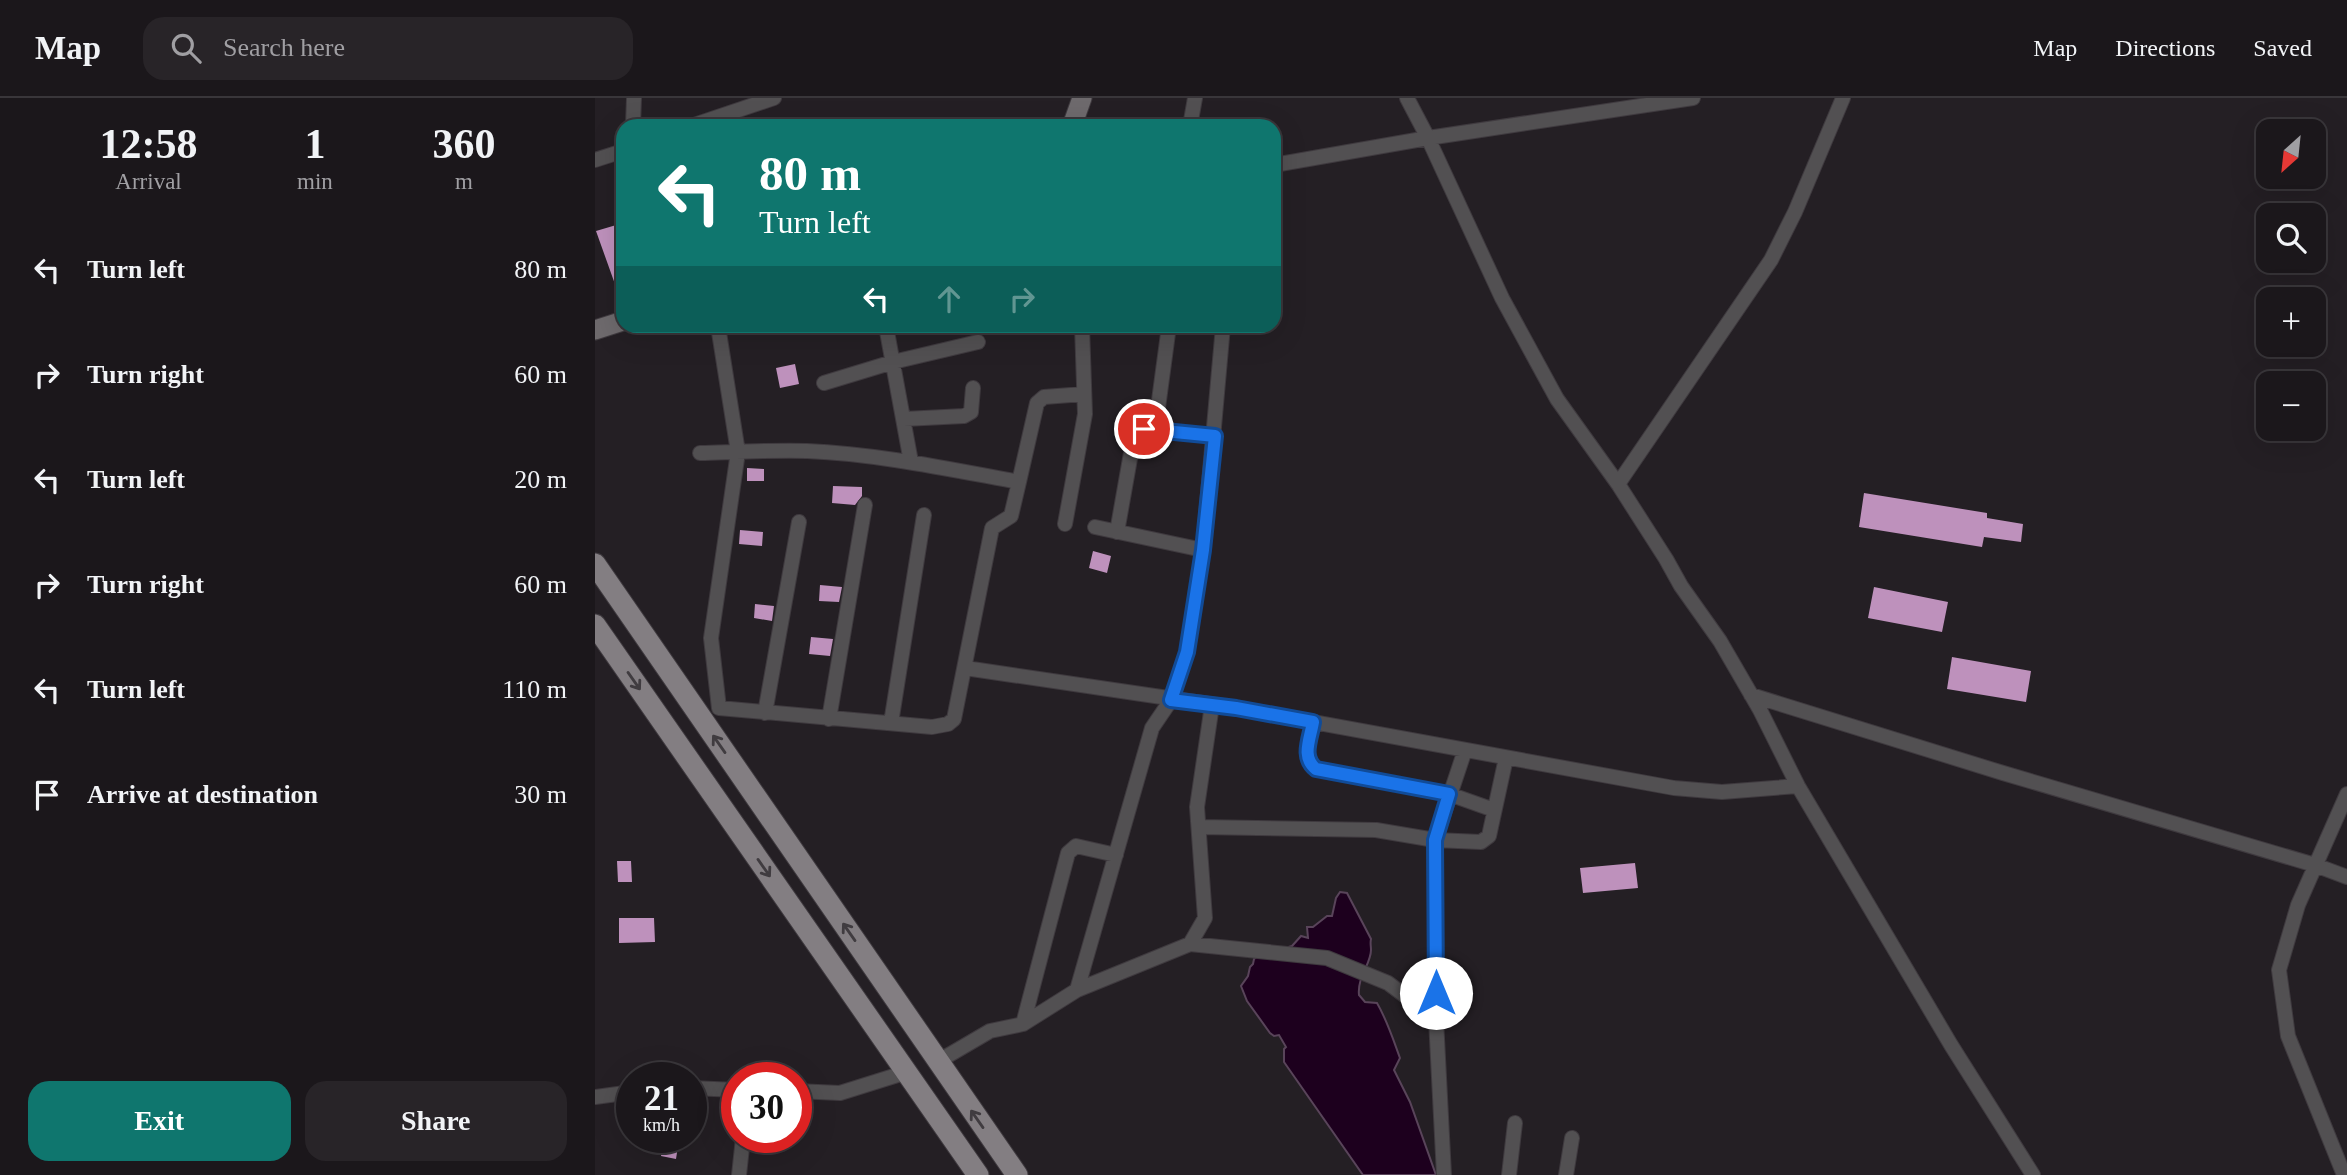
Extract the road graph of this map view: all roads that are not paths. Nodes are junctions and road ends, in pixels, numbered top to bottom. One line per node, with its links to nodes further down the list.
1 (634, 98): 9 (street)
2 (774, 98): 8 (street)
3 (1195, 98): 12 (street)
4 (1407, 98): 13 (street)
5 (1693, 98): 13 (street)
6 (1843, 98): 36 (street)
7 (1086, 99): 11 (street)
8 (732, 105): 10 (street)
9 (633, 119)
10 (705, 119)
11 (1076, 119)
12 (1191, 119)
13 (1428, 138): 16 (street); 36 (street)
14 (616, 153): 15 (street)
15 (595, 160)
16 (1281, 164)
17 (616, 323): 18 (street)
18 (595, 330)
19 (719, 333): 32 (street)
20 (887, 333): 25 (street)
21 (1082, 333): 28 (street)
22 (1168, 333): 30 (street)
23 (1222, 333): 31 (street)
24 (978, 342): 25 (street)
25 (893, 362): 26 (street); 29 (street)
26 (824, 383)
27 (973, 388): 29 (street)
28 (1084, 394): 35 (street); 40 (street)
29 (904, 419): 34 (street)
30 (1155, 430): 31 (street); 42 (street)
31 (1215, 436): 43 (street)
32 (738, 452): 33 (street); 34 (street); 50 (street)
33 (700, 453)
34 (911, 462): 35 (street)
35 (1019, 482): 46 (street)
36 (1618, 484): 47 (street)
37 (865, 505): 51 (street)
38 (924, 515): 53 (street)
39 (799, 522): 50 (street)
40 (1065, 524)
41 (1095, 527): 42 (street)
42 (1118, 532): 43 (street)
43 (1203, 550): 48 (street)
44 (595, 564): 69 (main road, one-way to 44)
45 (595, 625): 70 (main road, one-way to 70)
46 (965, 668): 48 (street); 53 (street)
47 (1751, 695): 56 (street); 63 (street)
48 (1171, 700): 49 (street); 62 (street)
49 (1212, 705): 52 (street); 60 (street)
50 (765, 713): 51 (street)
51 (829, 719): 53 (street)
52 (1313, 722): 54 (street); 57 (street)
53 (891, 723)
54 (1465, 750): 55 (street); 57 (street)
55 (1506, 758): 56 (street); 59 (street)
56 (1798, 786): 83 (street)
57 (1449, 794): 59 (street); 61 (street)
58 (2347, 794): 63 (street)
59 (1494, 810): 61 (street)
60 (1199, 827): 61 (street); 65 (street)
61 (1435, 840): 67 (street)
62 (1116, 855): 66 (street); 68 (street)
63 (2315, 865): 64 (street); 84 (street)
64 (2347, 877)
65 (1190, 944): 66 (street); 67 (street)
66 (1077, 990): 68 (street)
67 (1436, 1019): 80 (street)
68 (1023, 1024): 69 (street)
69 (937, 1062): 79 (main road, one-way to 69)
70 (907, 1072): 71 (street); 78 (main road)
71 (812, 1092)
72 (616, 1094): 73 (street)
73 (595, 1097)
74 (1515, 1123): 81 (street)
75 (1571, 1138): 82 (street)
76 (741, 1153): 77 (street)
77 (739, 1175)
78 (978, 1175)
79 (1017, 1175)
80 (1444, 1175)
81 (1509, 1175)
82 (1566, 1175)
83 (2033, 1175)
84 (2344, 1175)

